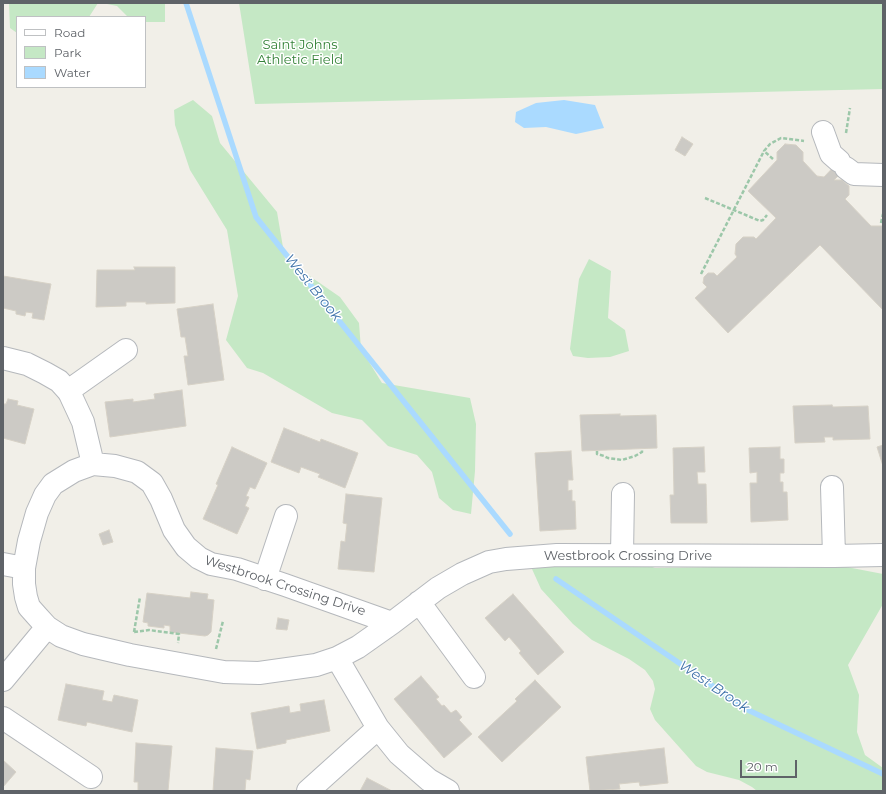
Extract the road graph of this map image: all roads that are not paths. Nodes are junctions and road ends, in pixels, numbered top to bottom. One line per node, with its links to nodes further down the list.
1 (817, 137): 2 (street)
2 (883, 175)
3 (126, 350): 5 (street)
4 (3, 358): 5 (street)
5 (68, 391): 6 (street)
6 (93, 464): 14 (street, Westbrook Crossing Drive); 15 (street, Westbrook Crossing Drive)
7 (832, 487): 12 (street)
8 (623, 494): 10 (street)
9 (286, 516): 15 (street)
10 (622, 555): 12 (street, Westbrook Crossing Drive); 16 (street, Westbrook Crossing Drive)
11 (883, 555): 12 (street, Westbrook Crossing Drive)
12 (834, 556)
13 (3, 564): 14 (street)
14 (24, 568): 18 (street, Westbrook Crossing Drive)
15 (265, 579): 17 (street, Westbrook Crossing Drive)
16 (419, 602): 17 (street, Westbrook Crossing Drive); 20 (street)
17 (392, 622): 19 (street, Westbrook Crossing Drive)
18 (47, 627): 19 (street, Westbrook Crossing Drive); 21 (street)
19 (337, 658): 23 (street)
20 (474, 677)
21 (3, 680)
22 (3, 718): 24 (street)
23 (378, 728): 25 (street); 26 (street)
24 (91, 777)
25 (308, 791)
26 (448, 791)

